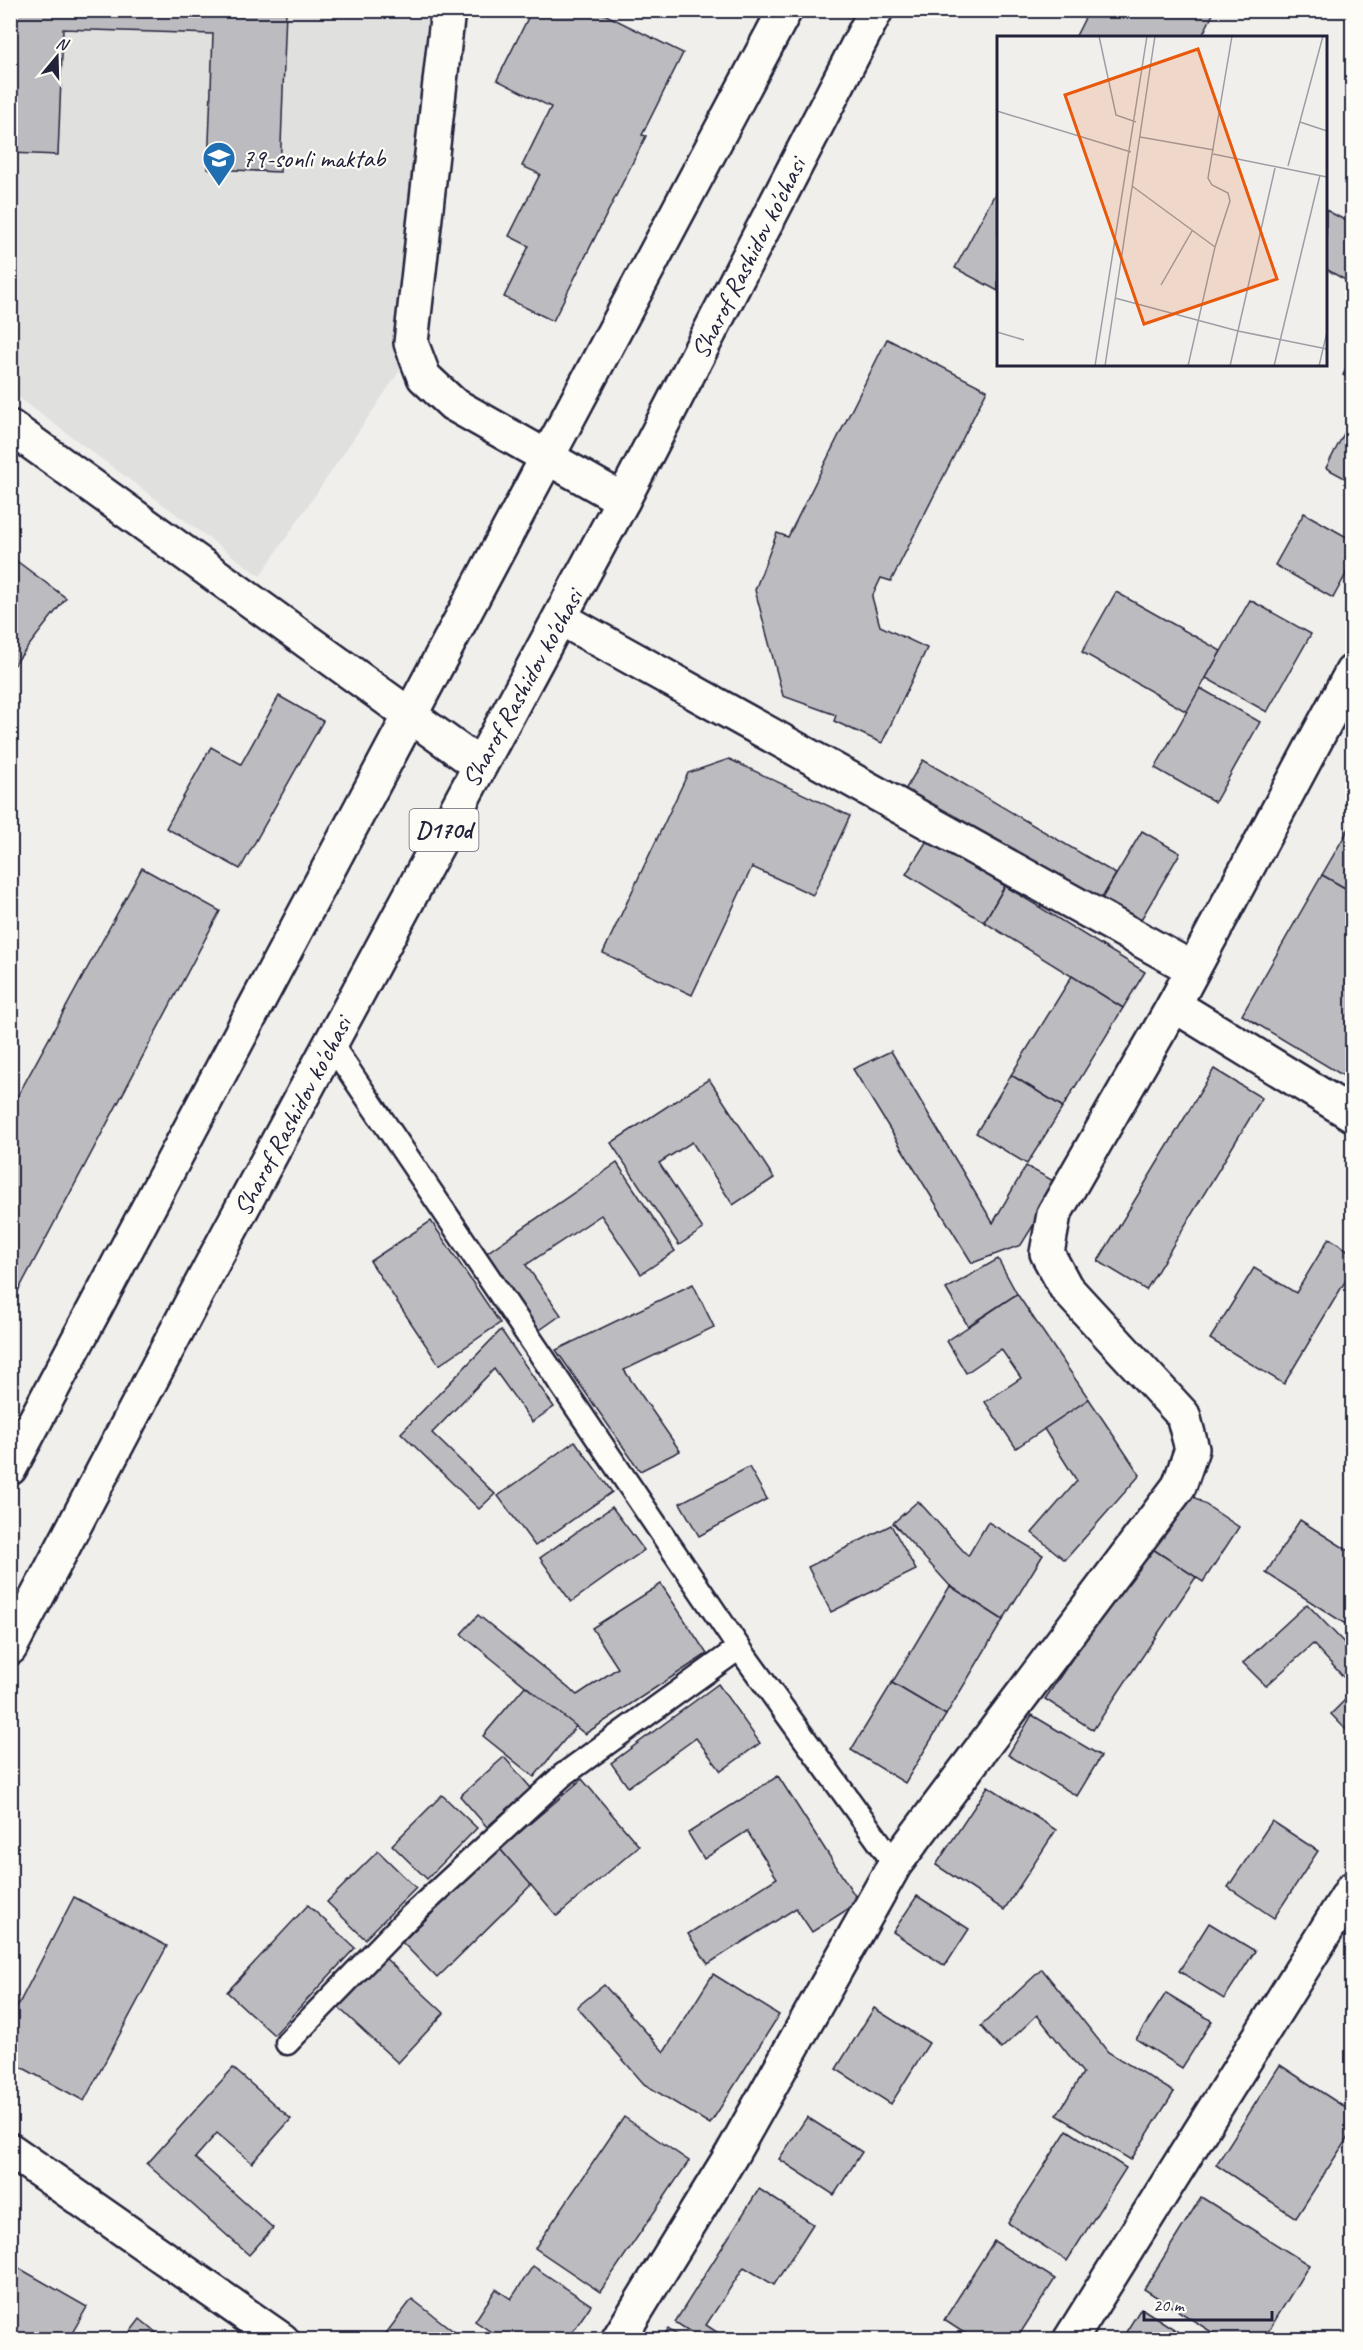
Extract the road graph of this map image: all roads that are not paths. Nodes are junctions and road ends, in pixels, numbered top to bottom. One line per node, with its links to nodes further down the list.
1 (448, 10): 5 (street)
2 (785, 10): 5 (street)
3 (876, 10): 6 (street, Sharof Rashidov ko'chasi / D170d)
4 (10, 427): 9 (street)
5 (547, 458): 6 (street); 9 (street)
6 (623, 500): 7 (street, Sharof Rashidov ko'chasi / D170d)
7 (560, 618): 10 (street, Sharof Rashidov ko'chasi / D170d); 11 (street)
8 (1353, 672): 11 (street)
9 (412, 717): 10 (street); 15 (street)
10 (479, 765): 13 (street, Sharof Rashidov ko'chasi / D170d)
11 (1193, 969): 12 (street)
12 (1174, 1005): 14 (street); 18 (street)
13 (331, 1044): 16 (street, Sharof Rashidov ko'chasi / D170d); 17 (lane)
14 (1353, 1114)
15 (10, 1468)
16 (10, 1648)
17 (739, 1648): 18 (lane); 20 (lane)
18 (895, 1863): 23 (street)
19 (1353, 1889): 24 (street)
20 (287, 2043)
21 (10, 2150): 22 (street)
22 (282, 2340)
23 (618, 2340)
24 (1070, 2340)

